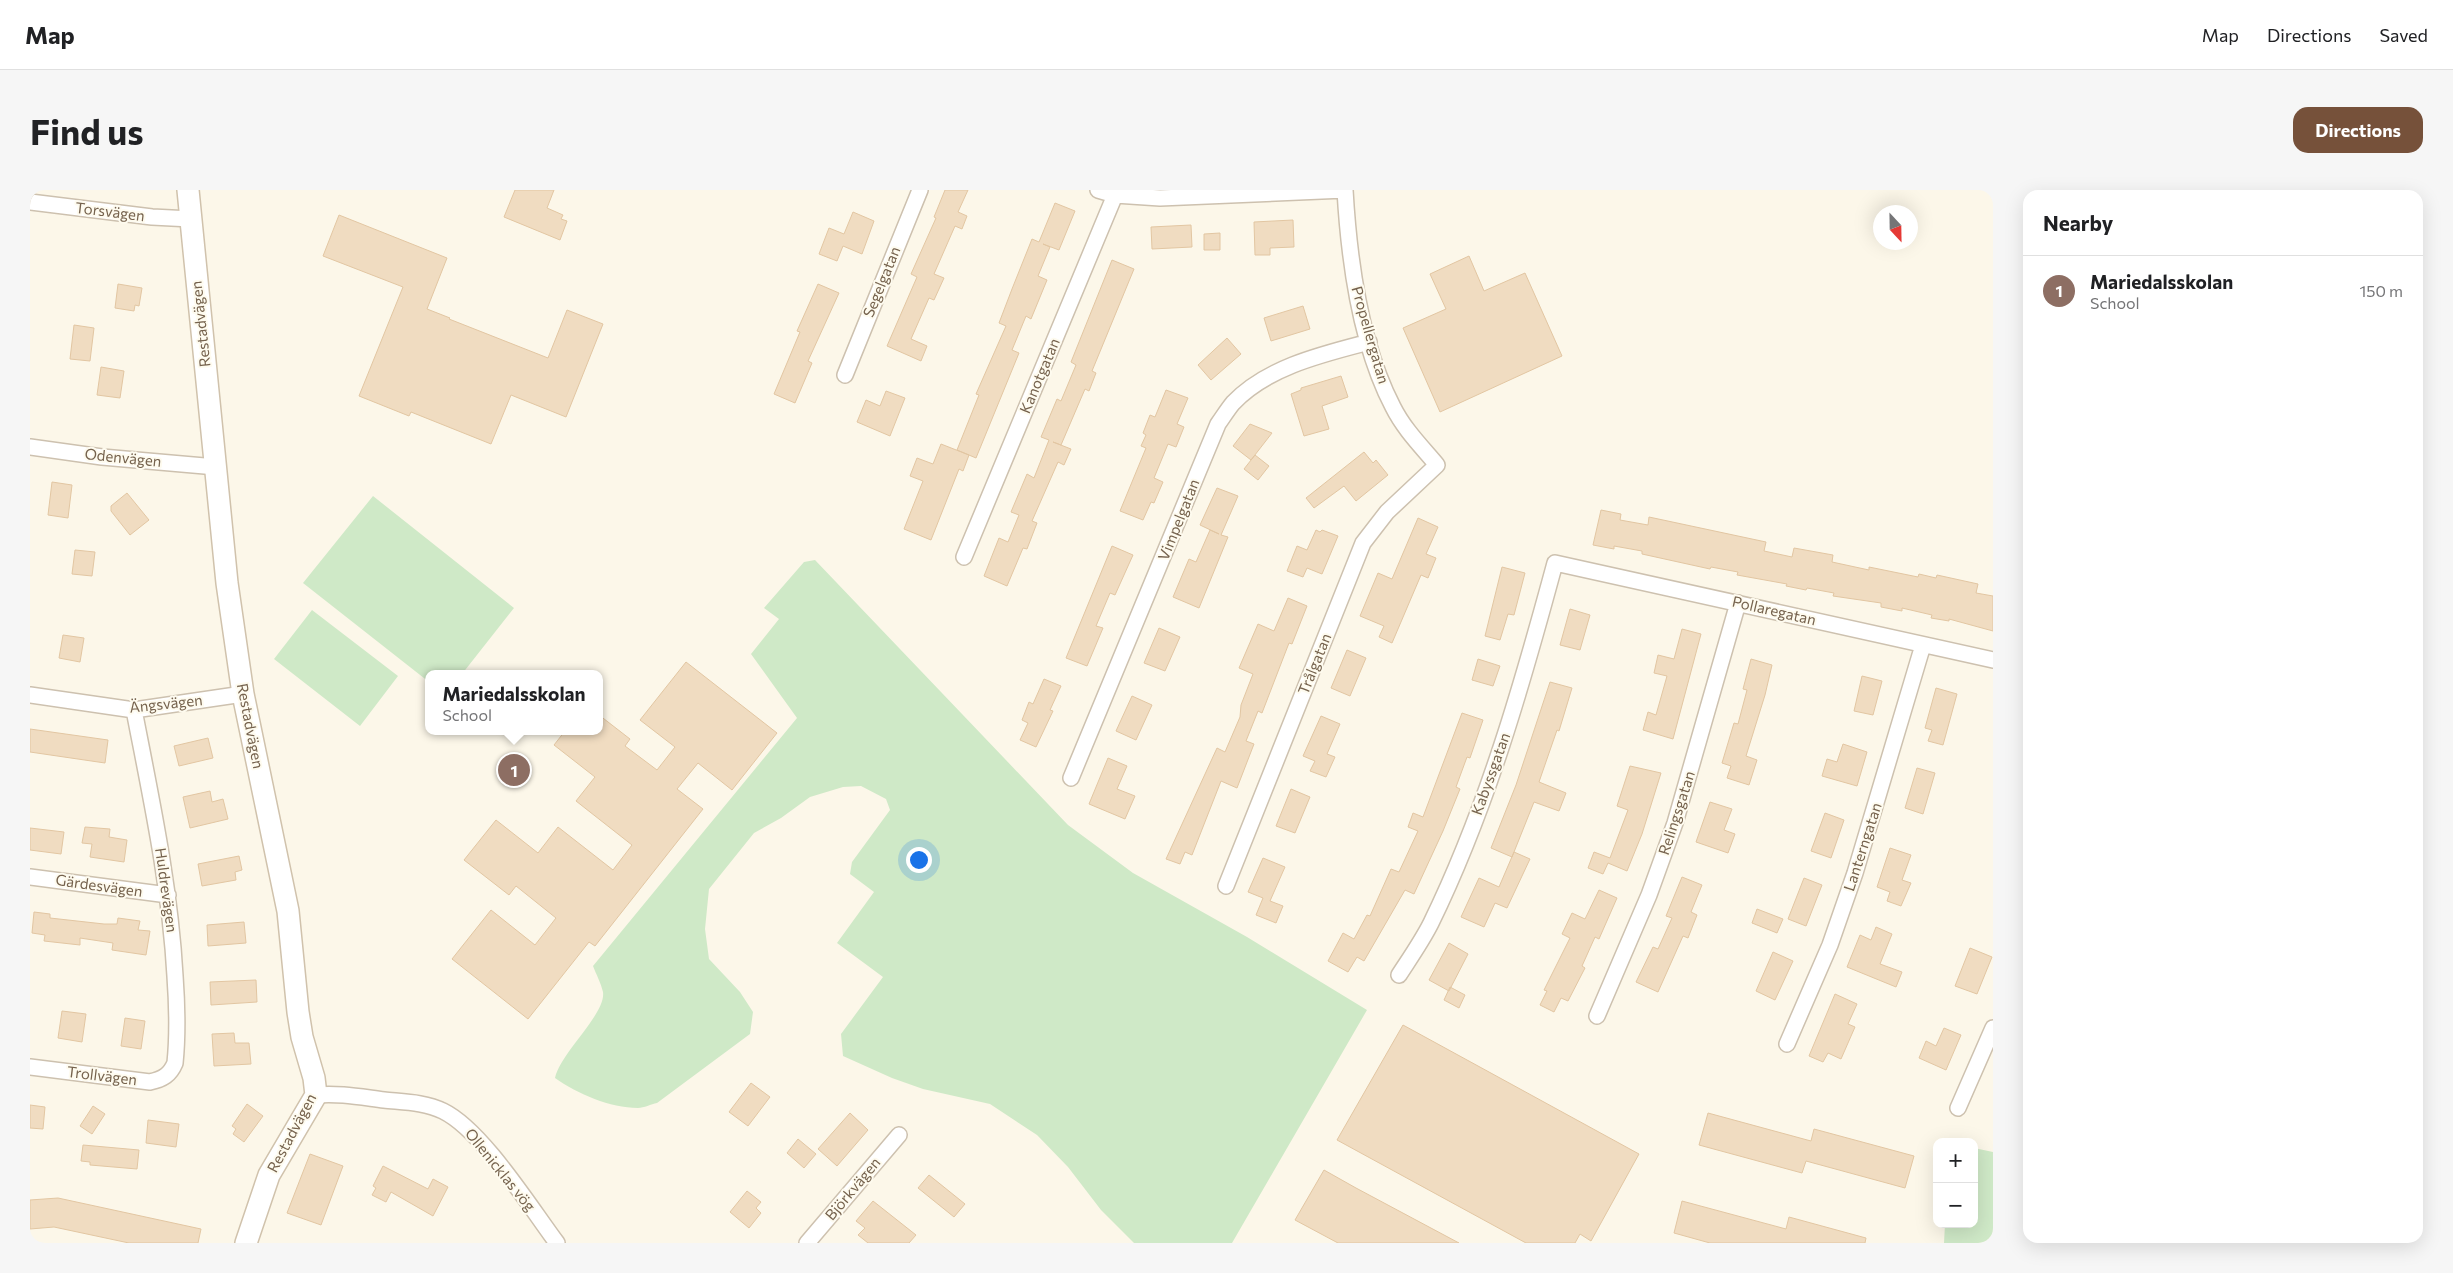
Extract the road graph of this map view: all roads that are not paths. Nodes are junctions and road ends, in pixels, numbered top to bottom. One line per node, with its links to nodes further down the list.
1 (188, 190): 7 (street, Restadvägen)
2 (920, 190): 9 (street, Segelgatan)
3 (1098, 190): 5 (street)
4 (1345, 190): 5 (street); 8 (street, Propellergatan)
5 (1115, 195): 13 (street, Kanotgatan)
6 (30, 202): 7 (street, Torsvägen)
7 (191, 219): 12 (street, Restadvägen)
8 (1369, 342): 11 (street, Propellergatan); 21 (street, Vimpelgatan)
9 (845, 375)
10 (30, 447): 12 (street, Odenvägen)
11 (1437, 464): 23 (street, Trålgatan)
12 (216, 467): 18 (street, Restadvägen)
13 (964, 557)
14 (1555, 562): 15 (street, Pollaregatan); 25 (street, Kabyssgatan)
15 (1738, 603): 16 (street, Pollaregatan); 26 (street, Relingsgatan)
16 (1923, 645): 17 (street, Pollaregatan); 28 (street, Lanterngatan)
17 (1993, 660)
18 (243, 694): 20 (street, Ängsvägen); 31 (street, Restadvägen)
19 (30, 695): 20 (street, Ängsvägen)
20 (134, 710): 24 (street, Huldrevägen)
21 (1072, 778)
22 (30, 877): 24 (street, Gärdesvägen)
23 (1226, 886)
24 (168, 895): 30 (street, Huldrevägen)
25 (1400, 975)
26 (1597, 1016)
27 (1993, 1028): 32 (street)
28 (1787, 1044)
29 (30, 1067): 30 (street, Trollvägen)
30 (171, 1072)
31 (316, 1095): 34 (street, Restadvägen); 35 (street, Ollenicklas vög)
32 (1958, 1108)
33 (899, 1135): 36 (street, Björkvägen)
34 (246, 1243)
35 (557, 1243)
36 (807, 1243)

